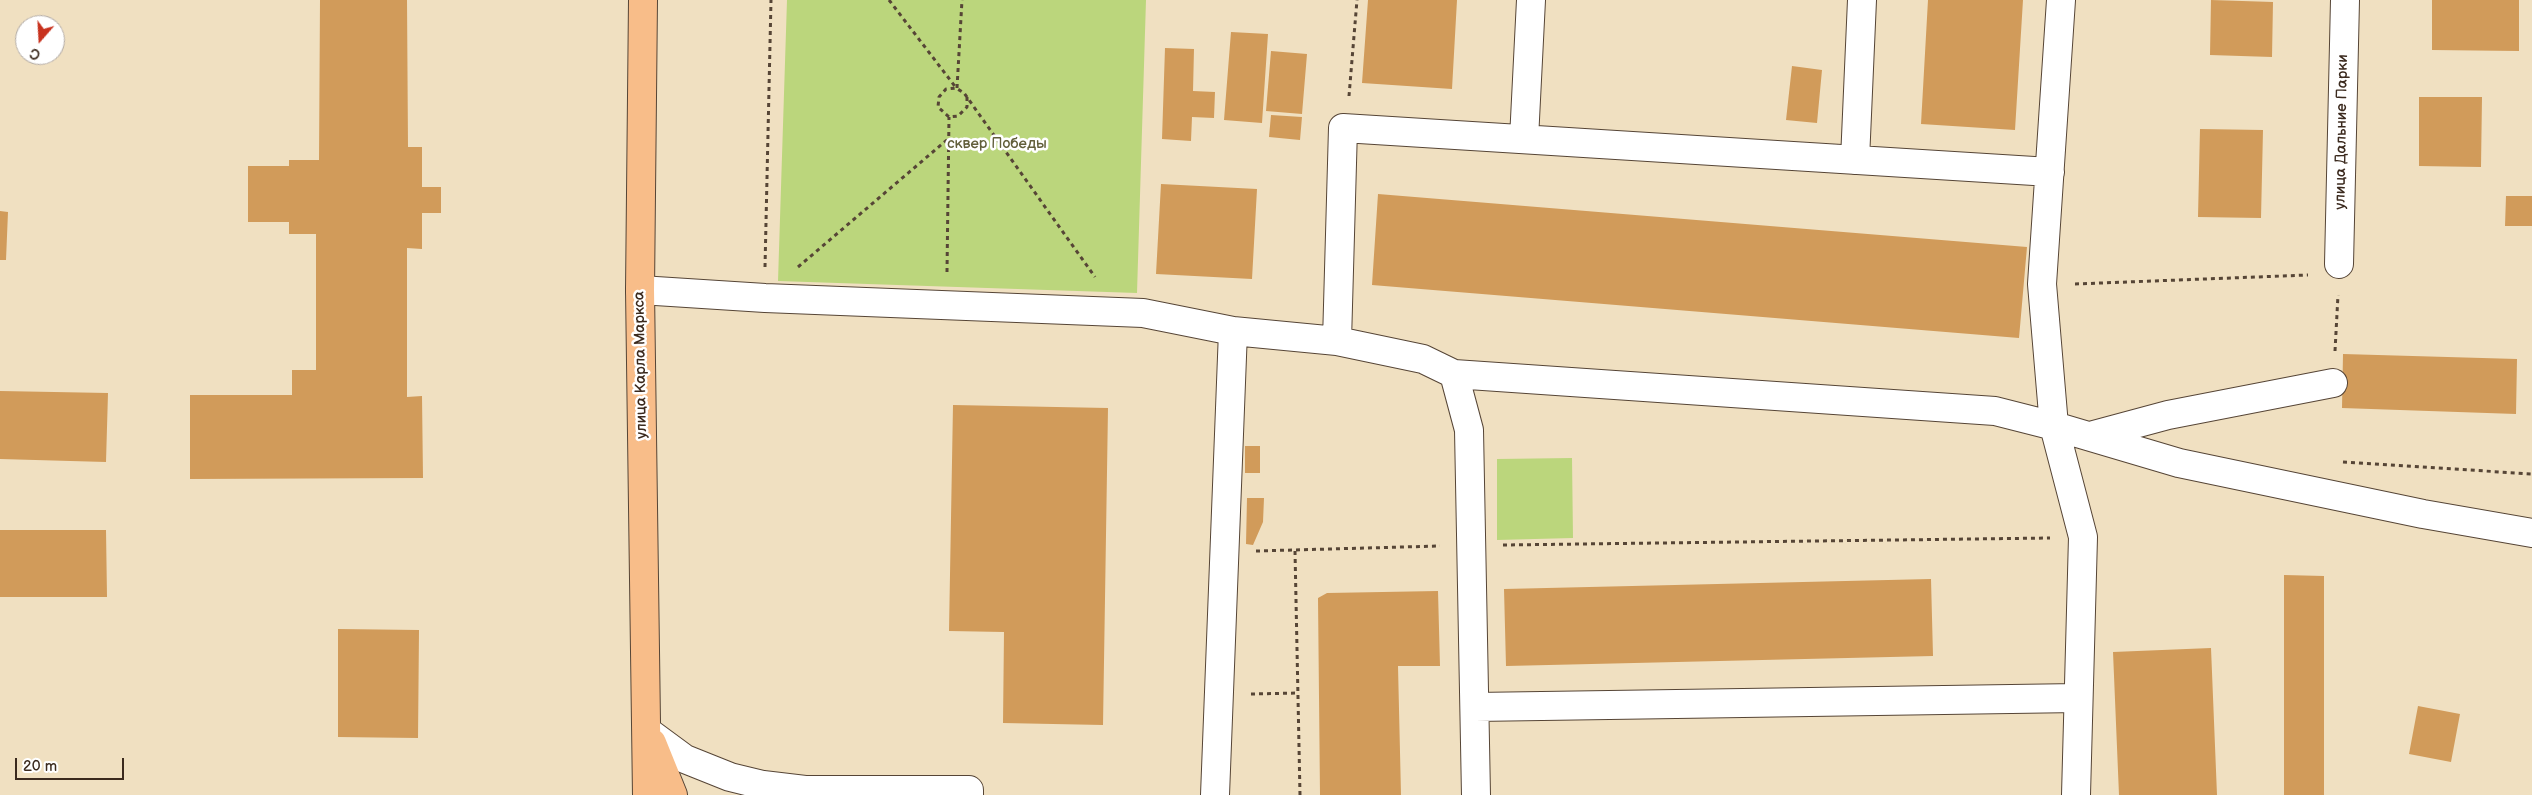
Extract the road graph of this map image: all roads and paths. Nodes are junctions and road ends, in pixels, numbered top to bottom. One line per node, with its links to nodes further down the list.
1 (644, 0): 21 (main road, улица Карла Маркса)
2 (771, 0): 23 (path)
3 (889, 0): 10 (path)
4 (962, 0): 10 (path)
5 (1358, 0): 13 (path)
6 (1531, 0): 15 (street)
7 (1862, 0): 16 (street)
8 (2060, 0): 17 (street)
9 (2345, 0): 18 (street, улица Дальние Парки)
10 (957, 88): 11 (path); 12 (path)
11 (967, 97): 12 (path); 25 (path)
12 (949, 117): 14 (path)
13 (1343, 128): 15 (street); 27 (street)
14 (948, 139): 23 (path); 24 (path)
15 (1524, 139): 16 (street)
16 (1855, 160): 17 (street)
17 (2050, 172): 20 (street)
18 (2338, 264)
19 (2310, 275): 20 (path)
20 (2042, 284): 30 (street)
21 (640, 290): 23 (street); 43 (main road, улица Карла Маркса)
22 (2338, 293): 29 (path)
23 (765, 297): 24 (street)
24 (947, 305): 25 (street)
25 (1120, 312): 26 (street)
26 (1233, 332): 27 (street); 38 (street)
27 (1337, 341): 28 (street)
28 (1454, 374): 30 (street); 36 (street)
29 (2333, 383): 31 (street)
30 (2054, 426): 31 (street); 35 (street)
31 (2090, 436): 34 (street)
32 (2333, 461): 33 (path)
33 (2532, 474)
34 (2532, 533)
35 (2083, 537): 36 (path); 41 (street)
36 (1472, 545): 37 (path); 42 (street)
37 (1295, 550): 38 (path); 40 (path)
38 (1225, 552): 39 (street)
39 (1219, 694): 40 (path); 47 (street)
40 (1298, 694): 48 (path)
41 (2078, 698): 42 (street); 50 (street)
42 (1475, 707): 49 (street)
43 (646, 730): 44 (main road, улица Карла Маркса); 45 (main road); 46 (street)
44 (647, 795)
45 (673, 795)
46 (969, 795)
47 (1215, 795)
48 (1300, 795)
49 (1476, 795)
50 (2076, 795)

